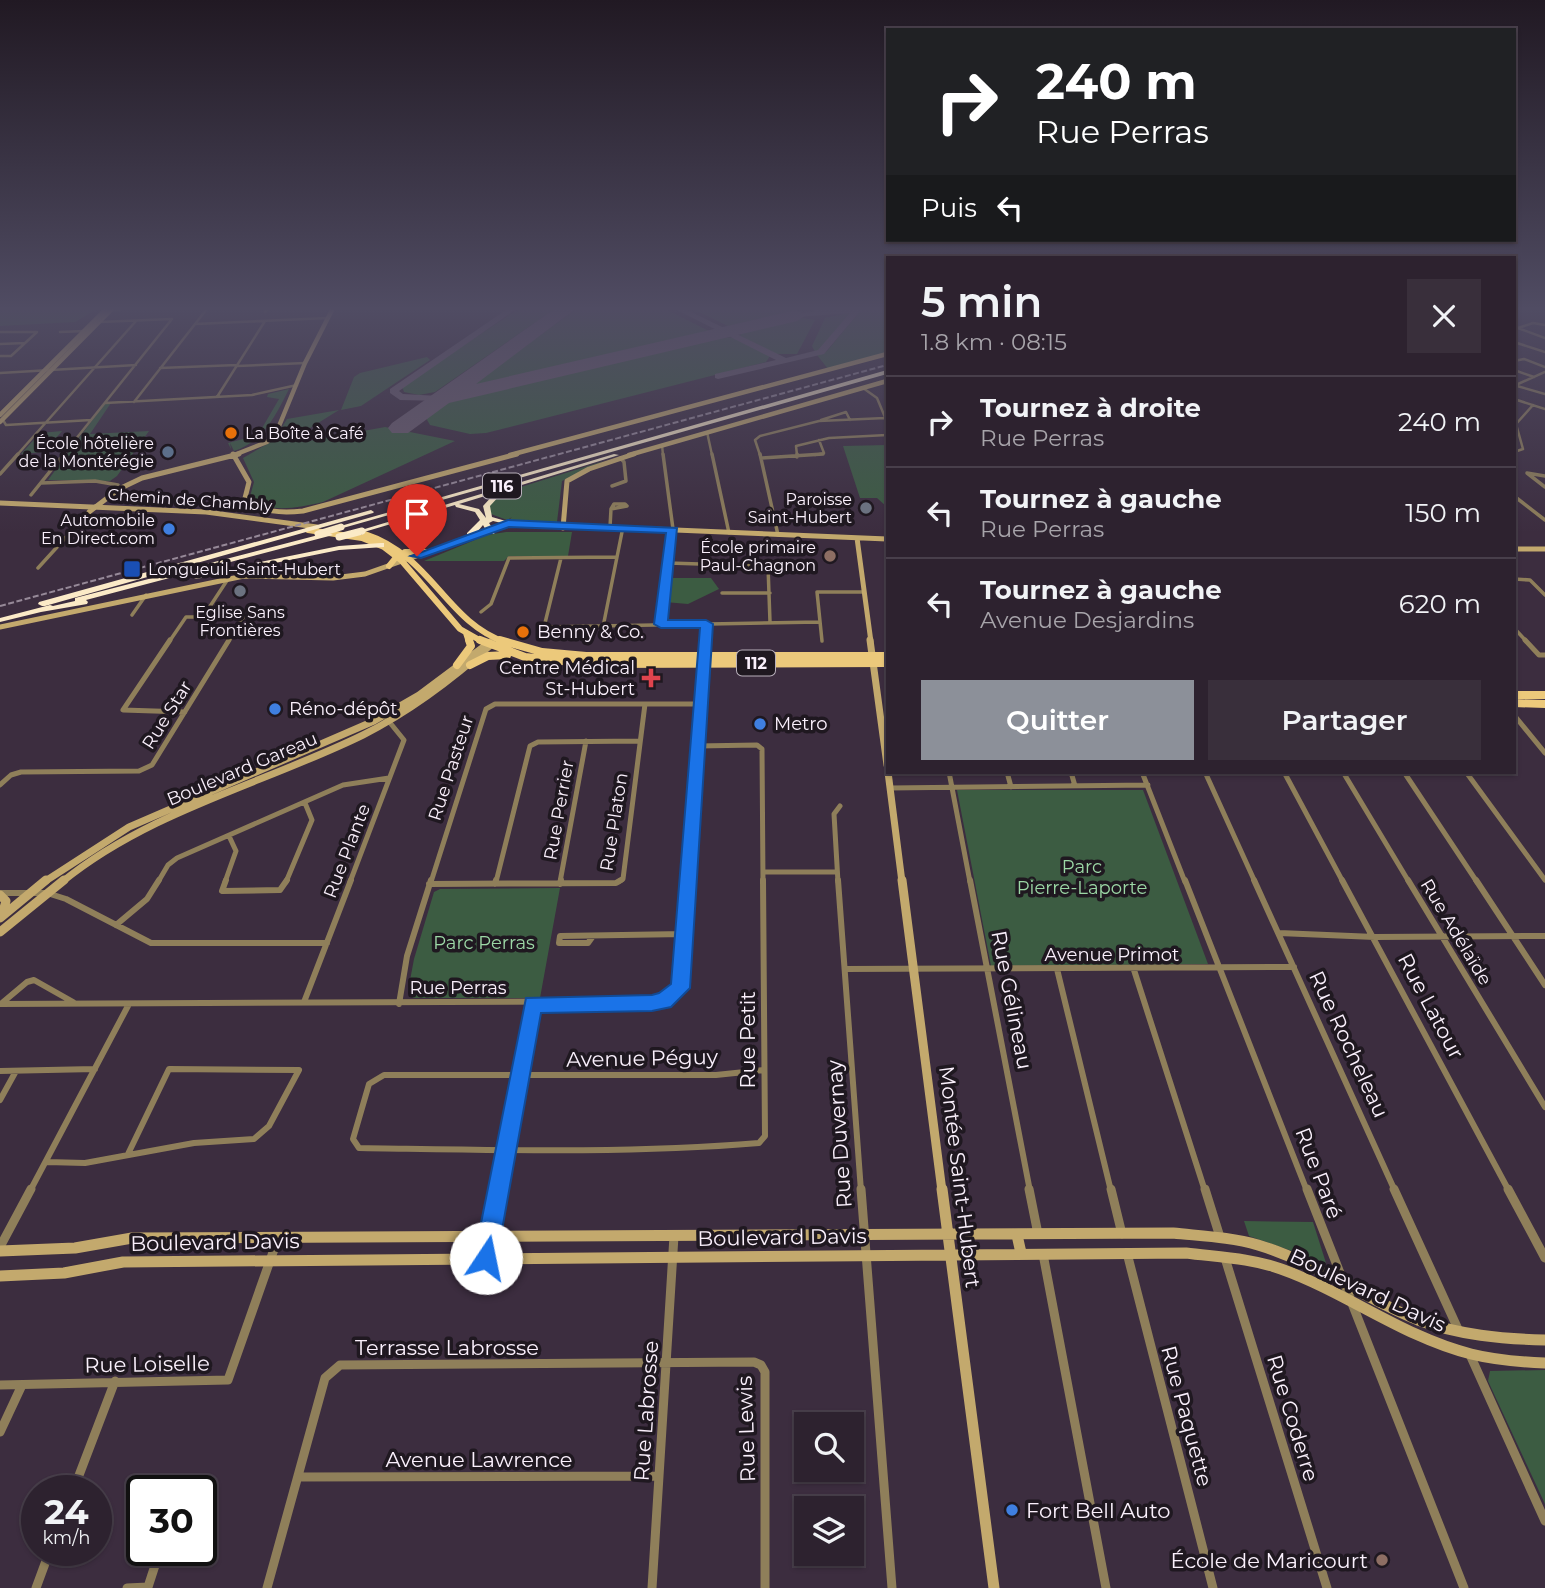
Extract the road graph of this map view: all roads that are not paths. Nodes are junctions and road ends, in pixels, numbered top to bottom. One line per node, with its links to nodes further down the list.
1 (32, 384): 23 (street)
2 (39, 384): 23 (street)
3 (80, 384): 28 (street)
4 (121, 384): 18 (street)
5 (148, 384): 17 (street)
6 (225, 384): 15 (street)
7 (776, 384): 37 (street)
8 (857, 384): 41 (highway, 116)
9 (858, 384): 34 (highway, 116)
10 (871, 384): 13 (street)
11 (297, 385): 15 (street); 37 (street)
12 (1516, 386): 14 (street)
13 (863, 388): 26 (street); 31 (street)
14 (1545, 394)
15 (217, 397): 17 (street)
16 (1516, 400): 19 (street)
17 (134, 402): 18 (street)
18 (105, 404): 24 (street)
19 (1533, 405): 20 (street); 22 (street)
20 (1545, 409)
21 (1516, 416): 22 (street)
22 (1522, 417): 30 (street)
23 (1, 419): 28 (street)
24 (92, 420): 28 (street); 44 (street)
25 (850, 420): 26 (street); 27 (street); 27 (street)
26 (886, 420)
27 (820, 421): 40 (street)
28 (47, 422): 42 (street)
29 (1516, 424): 36 (street)
30 (1516, 424)
31 (707, 432): 35 (street); 68 (street)
32 (886, 435): 33 (street)
33 (819, 440): 38 (street); 38 (street)
34 (653, 442): 46 (highway); 96 (highway, 116, bridge)
35 (662, 445): 39 (street); 66 (street)
36 (1516, 451)
37 (230, 457): 45 (street); 53 (street)
38 (797, 457): 40 (street)
39 (620, 458): 47 (street); 60 (street)
40 (761, 458): 70 (street)
41 (577, 460): 65 (highway); 65 (highway, 116, bridge)
42 (0, 474)
43 (1545, 476): 48 (street)
44 (41, 483): 45 (street); 49 (street)
45 (118, 485): 53 (street)
46 (515, 486): 52 (highway); 57 (highway)
47 (612, 486)
48 (1545, 487)
49 (31, 495)
50 (1516, 498): 56 (street)
51 (0, 505): 53 (street, Chemin de Chambly)
52 (441, 508): 57 (highway); 86 (highway, bridge)
53 (92, 509): 65 (street, Chemin de Chambly); 67 (street, Chemin de Chambly); 84 (street)
54 (611, 509): 61 (street)
55 (1545, 511): 56 (street)
56 (1535, 512): 58 (street)
57 (486, 519): 59 (highway); 63 (highway); 69 (highway)
58 (1545, 520)
59 (510, 523): 60 (street); 63 (street)
60 (564, 527): 61 (street); 62 (street); 63 (street)
61 (610, 527): 62 (street)
62 (622, 528): 66 (street); 78 (street)
63 (492, 529): 69 (street); 80 (street)
64 (308, 530): 65 (highway); 67 (highway); 73 (main road)
65 (318, 530): 76 (main road, Chemin de Chambly / 112); 94 (highway, 116)
66 (673, 530): 68 (street); 82 (street)
67 (294, 531): 94 (highway)
68 (729, 533): 70 (street)
69 (470, 535): 77 (street)
70 (778, 535): 71 (street)
71 (857, 538): 72 (street); 89 (street)
72 (886, 539)
73 (381, 545): 81 (main road); 86 (highway)
74 (1516, 548): 75 (street)
75 (1545, 549)
76 (405, 552): 77 (main road); 80 (main road, Chemin de Chambly / 112)
77 (427, 552): 80 (street)
78 (617, 557): 79 (street); 105 (street)
79 (561, 558): 95 (street); 105 (street)
80 (413, 559): 81 (street); 108 (main road, 112)
81 (401, 560): 83 (main road); 85 (street); 107 (main road, 112)
82 (668, 563): 91 (street); 102 (street)
83 (389, 566): 85 (street)
84 (38, 568)
85 (275, 575): 87 (street)
86 (189, 578): 96 (highway)
87 (228, 579): 92 (street); 98 (street)
88 (1516, 579): 93 (street)
89 (863, 592): 101 (street); 114 (street)
90 (722, 593): 91 (street)
91 (770, 593): 100 (street)
92 (146, 594): 97 (street); 104 (street)
93 (1545, 595)
94 (42, 604): 99 (highway)
95 (481, 612)
96 (20, 615): 99 (highway)
97 (132, 615)
98 (203, 617): 125 (street, Rue Star); 125 (street)
99 (0, 618)
100 (770, 622): 101 (street); 103 (street)
101 (820, 622): 109 (street)
102 (661, 624): 103 (street); 105 (street)
103 (706, 624): 115 (street, Rue Perras)
104 (0, 627)
105 (603, 627)
106 (1516, 630): 113 (street)
107 (466, 633): 110 (main road, 112); 118 (main road)
108 (497, 638): 110 (street, Boulevard Gareau); 115 (main road, 112)
109 (822, 641)
110 (489, 645): 111 (main road, 112); 117 (street, Boulevard Gareau); 118 (street, Boulevard Gareau)
111 (517, 655): 115 (main road, 112); 117 (main road)
112 (886, 656): 114 (main road, 112)
113 (1545, 656)
114 (872, 659): 115 (main road, 112); 116 (main road, 112); 132 (street)
115 (704, 660): 123 (street, Rue Perras)
116 (886, 663)
117 (470, 664): 127 (street, Boulevard Gareau)
118 (457, 665): 127 (street, Boulevard Gareau)
119 (1516, 695): 120 (main road)
120 (1545, 695)
121 (1516, 703): 124 (main road)
122 (645, 704): 123 (street, Rue Pasteur); 129 (street, Rue Platon); 156 (street, Rue Pasteur)
123 (701, 704): 130 (street, Rue Perras)
124 (1545, 704)
125 (185, 712): 144 (street, Rue Star)
126 (1516, 717): 131 (street)
127 (387, 719): 143 (street, Rue Plante); 159 (street, Boulevard Gareau); 161 (street, Boulevard Gareau)
128 (586, 741): 129 (street); 157 (street); 158 (street, Rue Perrier)
129 (640, 741): 158 (street, Rue Platon)
130 (697, 746): 153 (street, Rue Petit); 166 (street, Rue Perras)
131 (1545, 753)
132 (886, 758)
133 (888, 774): 149 (street, Montée Saint-Hubert)
134 (950, 774): 147 (street, Rue Gélineau)
135 (1008, 774): 148 (street)
136 (1072, 774): 146 (street)
137 (1143, 774): 145 (street, Rue Paré)
138 (1206, 774): 165 (street, Rue Rocheleau)
139 (1285, 774): 171 (street, Rue Latour)
140 (1344, 774): 168 (street, Rue Adélaïde)
141 (1405, 774): 169 (street)
142 (1467, 774): 155 (street)
143 (389, 778): 150 (street); 172 (street, Rue Plante)
144 (0, 785)
145 (1148, 785): 146 (street); 174 (street, Rue Paré)
146 (1075, 786): 148 (street)
147 (953, 787): 148 (street); 149 (street); 178 (street, Rue Gélineau)
148 (1011, 787)
149 (890, 788): 175 (street, Montée Saint-Hubert)
150 (305, 803): 152 (street); 152 (street)
151 (840, 806): 154 (street, Rue Duvernay)
152 (229, 835): 163 (street)
153 (764, 872): 154 (street); 188 (street, Rue Petit)
154 (837, 872): 177 (street, Rue Duvernay)
155 (1545, 880)
156 (429, 884): 157 (street, Rue Platon); 185 (street, Rue Pasteur)
157 (495, 884): 158 (street, Rue Platon)
158 (560, 884)
159 (30, 892): 160 (street); 161 (street); 162 (street, Boulevard Gareau)
160 (0, 894): 162 (street)
161 (47, 894): 163 (street); 164 (street, Boulevard Gareau)
162 (0, 918)
163 (116, 925): 172 (street)
164 (0, 932)
165 (1279, 933): 171 (street); 173 (street, Rue Rocheleau)
166 (684, 934): 167 (street); 186 (street, Rue Perras)
167 (593, 936): 167 (street)
168 (1442, 936): 169 (street); 171 (street); 193 (street, Rue Adélaïde)
169 (1512, 936): 170 (street); 180 (street)
170 (1545, 936)
171 (1375, 937): 215 (street, Rue Latour)
172 (327, 943): 181 (street, Rue Plante)
173 (1294, 967): 174 (street, Avenue Primot); 220 (street, Rue Rocheleau)
174 (1220, 968): 179 (street, Avenue Primot); 218 (street, Rue Paré)
175 (914, 969): 177 (street, Avenue Primot); 178 (street, Avenue Primot); 201 (street, Montée Saint-Hubert)
176 (1057, 969): 178 (street, Avenue Primot); 179 (street, Avenue Primot); 199 (street)
177 (845, 970): 200 (street, Rue Duvernay)
178 (989, 970): 198 (street, Rue Gélineau)
179 (1135, 970): 204 (street)
180 (1545, 985)
181 (304, 1002): 183 (street, Rue Perras); 185 (street, Rue Perras)
182 (75, 1003): 183 (street, Rue Perras); 184 (street, Rue Perras); 184 (street, Rue Perras)
183 (129, 1003): 187 (street)
184 (1, 1004)
185 (399, 1004): 186 (street, Rue Perras)
186 (532, 1004): 191 (street)
187 (95, 1069): 190 (street); 196 (street)
188 (764, 1070): 191 (street, Avenue Péguy); 194 (street, Rue Petit)
189 (0, 1071): 190 (street)
190 (16, 1071): 192 (street)
191 (520, 1075): 194 (street); 194 (street, Avenue Péguy)
192 (0, 1100)
193 (1545, 1107)
194 (507, 1150): 203 (street)
195 (128, 1154): 195 (street); 196 (street)
196 (47, 1162): 206 (street)
197 (1017, 1234): 198 (street, Boulevard Davis); 201 (street, Boulevard Davis); 207 (street)
198 (1038, 1234): 199 (street, Boulevard Davis)
199 (1122, 1234): 204 (street, Boulevard Davis)
200 (863, 1235): 201 (street, Boulevard Davis); 202 (street, Boulevard Davis); 211 (street, Rue Duvernay)
201 (947, 1235): 209 (street, Montée Saint-Hubert)
202 (674, 1236): 203 (street, Boulevard Davis); 212 (street, Rue Labrosse)
203 (489, 1237): 205 (street, Boulevard Davis); 213 (street)
204 (1220, 1237): 218 (street, Boulevard Davis)
205 (278, 1238): 206 (street, Boulevard Davis); 216 (street, Rue Loiselle)
206 (0, 1249)
207 (1021, 1253): 208 (street, Boulevard Davis); 209 (street, Boulevard Davis)
208 (1043, 1253): 210 (street, Boulevard Davis); 242 (street)
209 (950, 1254): 211 (street, Boulevard Davis); 241 (street, Montée Saint-Hubert)
210 (1127, 1254): 214 (street, Boulevard Davis); 243 (street, Rue Paquette)
211 (864, 1255): 212 (street, Boulevard Davis); 240 (street, Rue Duvernay)
212 (673, 1257): 213 (street, Boulevard Davis); 224 (street, Rue Labrosse)
213 (486, 1258): 216 (street, Boulevard Davis)
214 (1225, 1258): 219 (street, Boulevard Davis); 244 (street, Rue Coderre)
215 (1545, 1258)
216 (271, 1260): 217 (street, Boulevard Davis); 225 (street, Rue Loiselle)
217 (0, 1276)
218 (1343, 1281): 219 (street, Rue Paré); 220 (street, Boulevard Davis)
219 (1350, 1303): 222 (street, Boulevard Davis); 245 (street, Rue Paré)
220 (1460, 1332): 221 (street, Boulevard Davis)
221 (1545, 1340)
222 (1471, 1357): 223 (street, Boulevard Davis); 232 (street)
223 (1545, 1363)
224 (667, 1365): 230 (street, Rue Labrosse); 231 (street, Terrasse Labrosse); 239 (street, Rue Lewis)
225 (115, 1381): 227 (street, Rue Loiselle); 229 (street)
226 (0, 1385): 227 (street, Rue Loiselle)
227 (22, 1385): 228 (street)
228 (0, 1432)
229 (79, 1475)
230 (659, 1476): 231 (street, Avenue Lawrence); 238 (street, Rue Labrosse)
231 (298, 1477): 237 (street, Terrasse Labrosse)
232 (1545, 1521)
233 (44, 1566): 235 (street)
234 (155, 1566): 236 (street)
235 (36, 1588)
236 (127, 1588)
237 (267, 1588)
238 (652, 1588)
239 (765, 1588)
240 (892, 1588)
241 (994, 1588)
242 (1106, 1588)
243 (1213, 1588)
244 (1327, 1588)
245 (1464, 1588)

